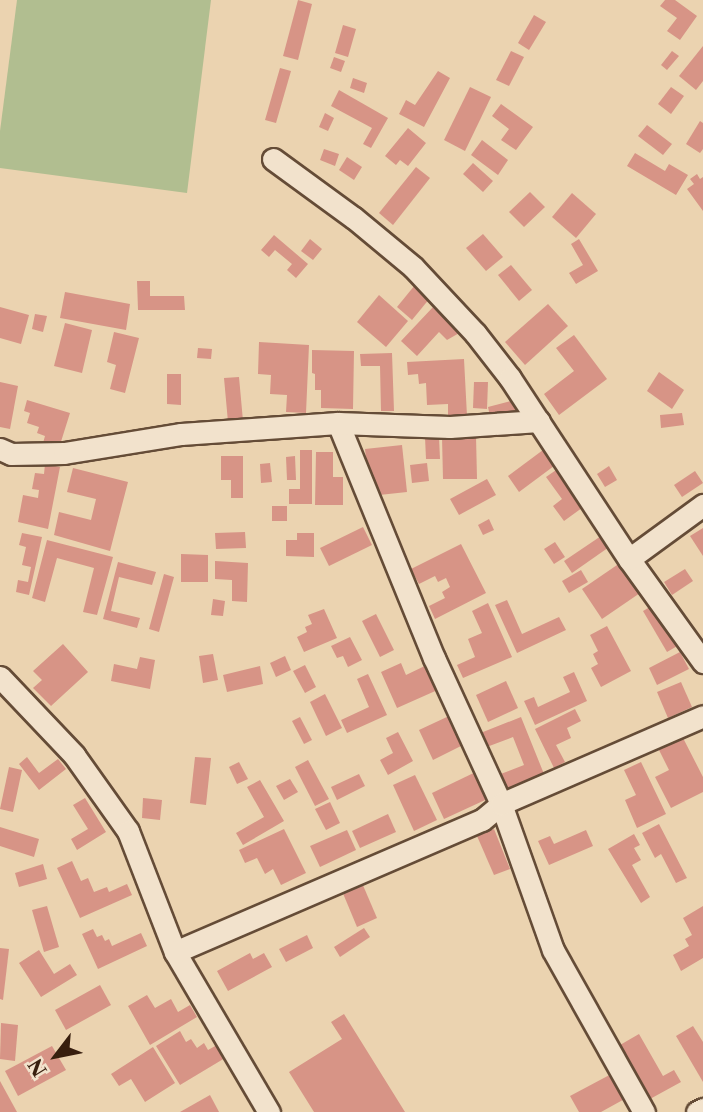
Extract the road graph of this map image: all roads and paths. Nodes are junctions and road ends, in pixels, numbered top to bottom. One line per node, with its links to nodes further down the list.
1 (273, 159): 2 (street)
2 (540, 421): 3 (street); 6 (street)
3 (338, 423): 4 (street); 10 (street)
4 (0, 449)
5 (703, 505): 6 (street)
6 (629, 559): 7 (street)
7 (703, 662)
8 (0, 677): 11 (street)
9 (703, 716): 10 (street)
10 (501, 804): 11 (street); 14 (street)
11 (175, 952): 13 (street)
12 (703, 1109): 15 (street)
13 (269, 1112)
14 (644, 1112)
15 (697, 1112)

